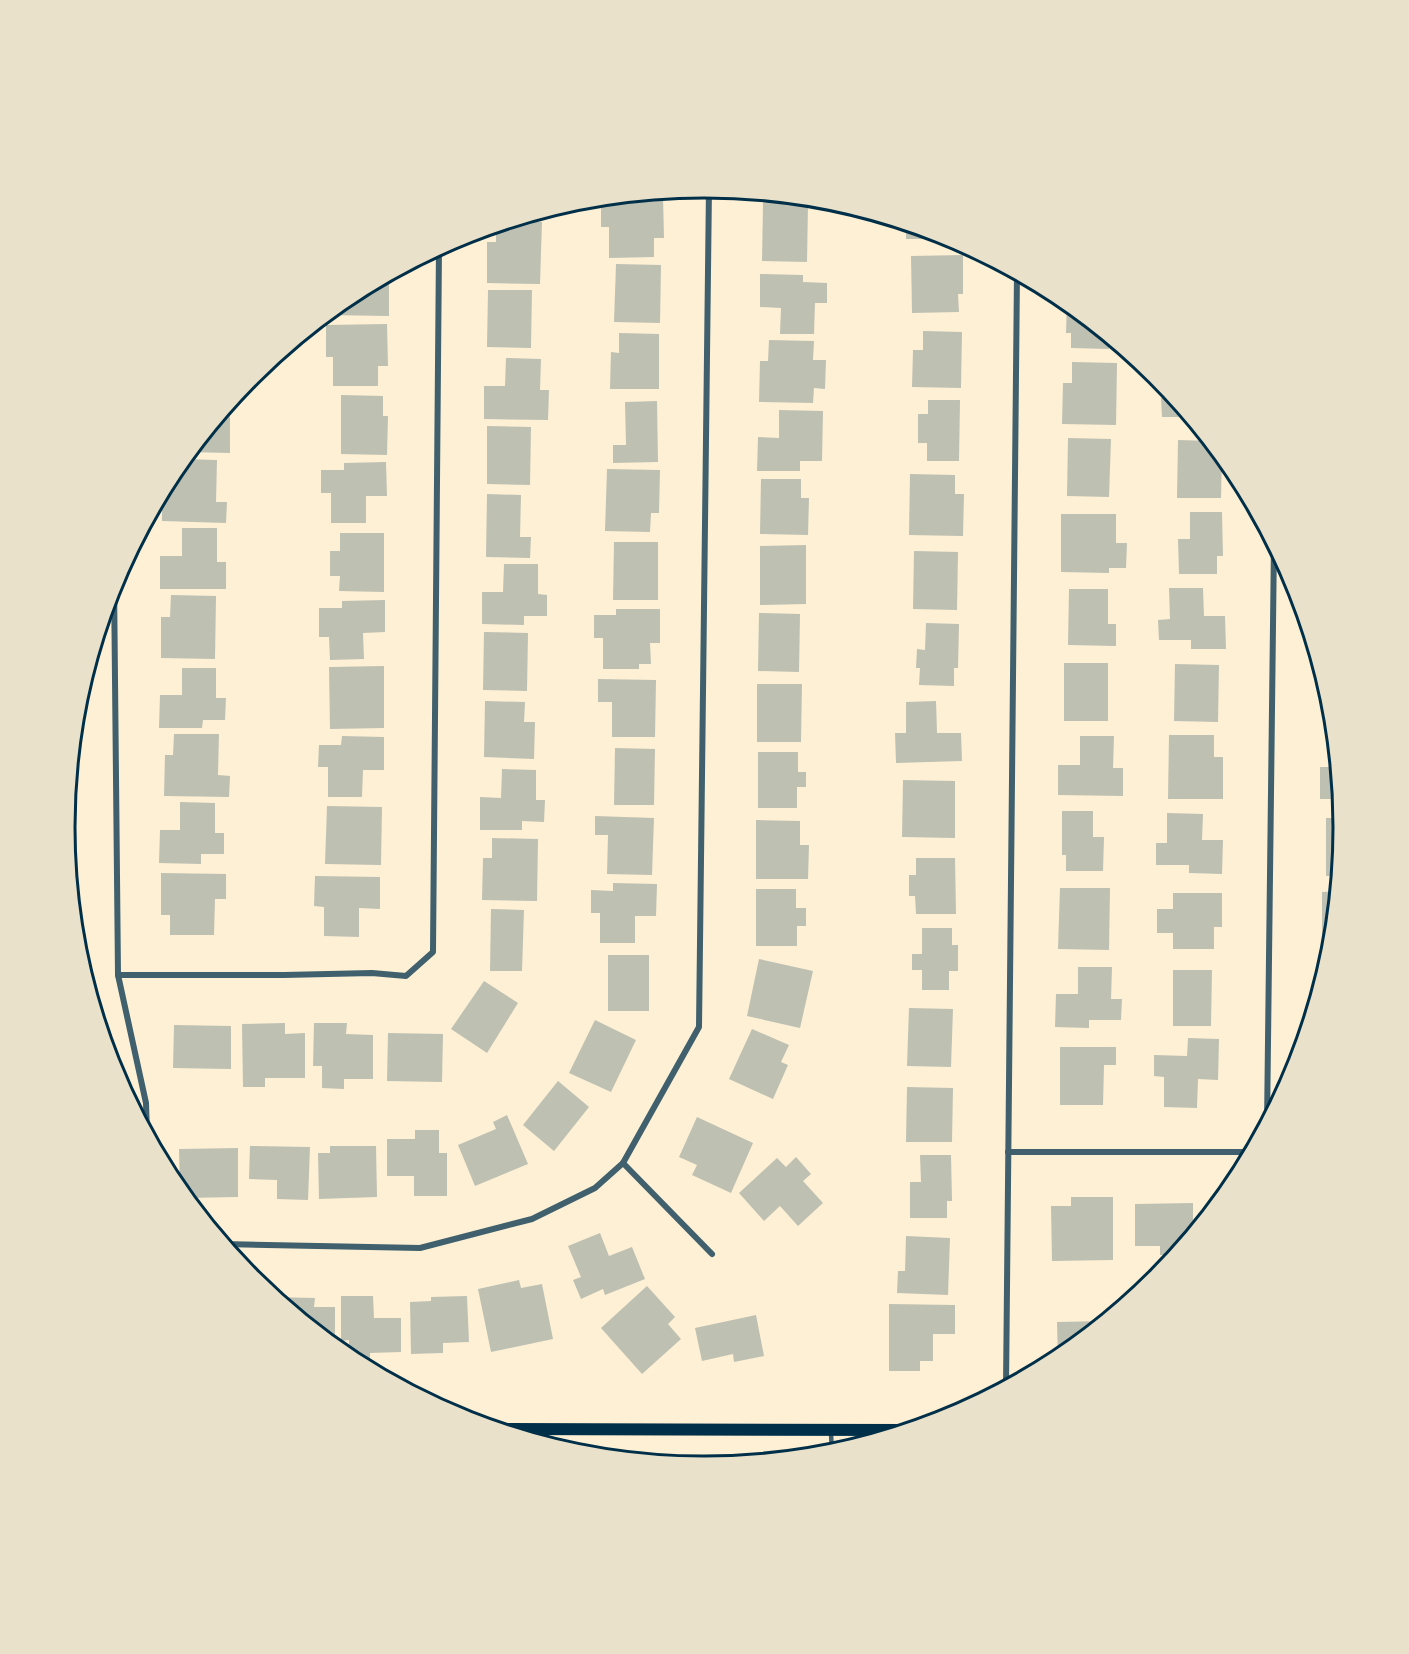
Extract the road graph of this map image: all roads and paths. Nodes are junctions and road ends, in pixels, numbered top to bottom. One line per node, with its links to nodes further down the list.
1 (710, 197): 11 (street)
2 (439, 256): 6 (street)
3 (1017, 281): 9 (street)
4 (1274, 559): 7 (street)
5 (114, 609): 6 (street)
6 (118, 975): 8 (street)
7 (1267, 1109)
8 (146, 1118)
9 (1008, 1152): 10 (street); 14 (street)
10 (1244, 1152)
11 (623, 1163): 12 (street); 13 (street)
12 (233, 1244)
13 (712, 1254)
14 (1006, 1379)
15 (522, 1429): 16 (main road)
16 (830, 1430): 17 (main road); 18 (lane)
17 (884, 1430)
18 (831, 1443)

